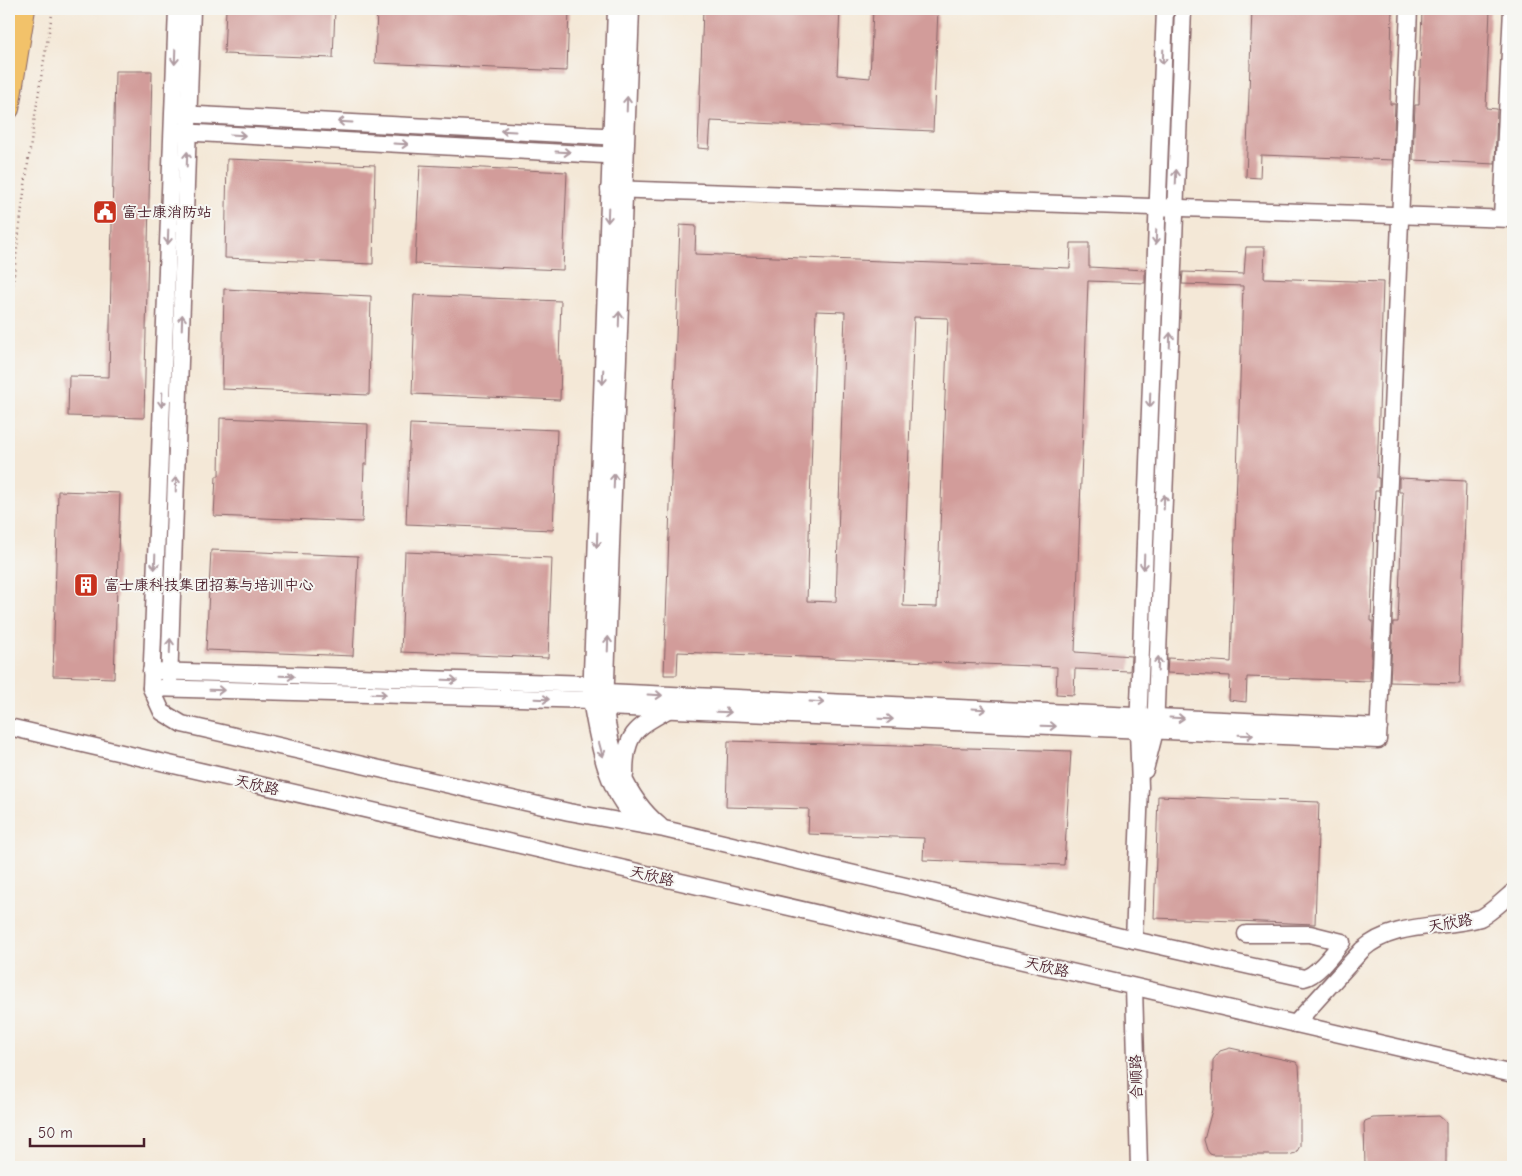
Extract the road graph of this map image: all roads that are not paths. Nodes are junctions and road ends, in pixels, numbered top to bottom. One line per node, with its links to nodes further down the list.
1 (24, 9): 10 (main road)
2 (177, 9): 11 (street, one-way to 11)
3 (192, 9): 11 (street)
4 (616, 9): 13 (street)
5 (631, 9): 13 (street, one-way to 5)
6 (1165, 9): 16 (street, one-way to 16)
7 (1183, 9): 17 (street, one-way to 7)
8 (1409, 9): 18 (street)
9 (1512, 9): 19 (street)
10 (9, 109)
11 (181, 114): 12 (street); 13 (street, one-way to 11)
12 (180, 132): 14 (street, one-way to 14); 20 (street, one-way to 20); 21 (street, one-way to 12)
13 (619, 136): 14 (street)
14 (618, 155): 15 (street)
15 (617, 189): 16 (street); 23 (street)
16 (1157, 207): 17 (street); 26 (street, one-way to 26)
17 (1175, 208): 18 (street); 27 (street, one-way to 17)
18 (1401, 215): 19 (street); 27 (street, one-way to 18)
19 (1508, 218)
20 (151, 671): 21 (street); 22 (street)
21 (169, 680): 22 (street); 23 (street, one-way to 23); 25 (street)
22 (150, 688): 25 (street)
23 (598, 696): 24 (street); 26 (street, one-way to 26); 29 (street); 31 (street, one-way to 31)
24 (669, 710): 26 (street, one-way to 26); 29 (street)
25 (162, 712): 31 (street)
26 (1138, 723): 27 (street); 30 (street)
27 (1156, 724): 30 (street)
28 (9, 727): 35 (street, 天欣路)
29 (624, 780): 31 (street)
30 (1140, 787): 34 (street)
31 (664, 829): 34 (street)
32 (1513, 892): 36 (street, 天欣路)
33 (1246, 934): 34 (street)
34 (1134, 940)
35 (1134, 987): 36 (street, 天欣路); 38 (street, 合顺路)
36 (1295, 1024): 37 (street, 天欣路)
37 (1513, 1074)
38 (1139, 1167)

